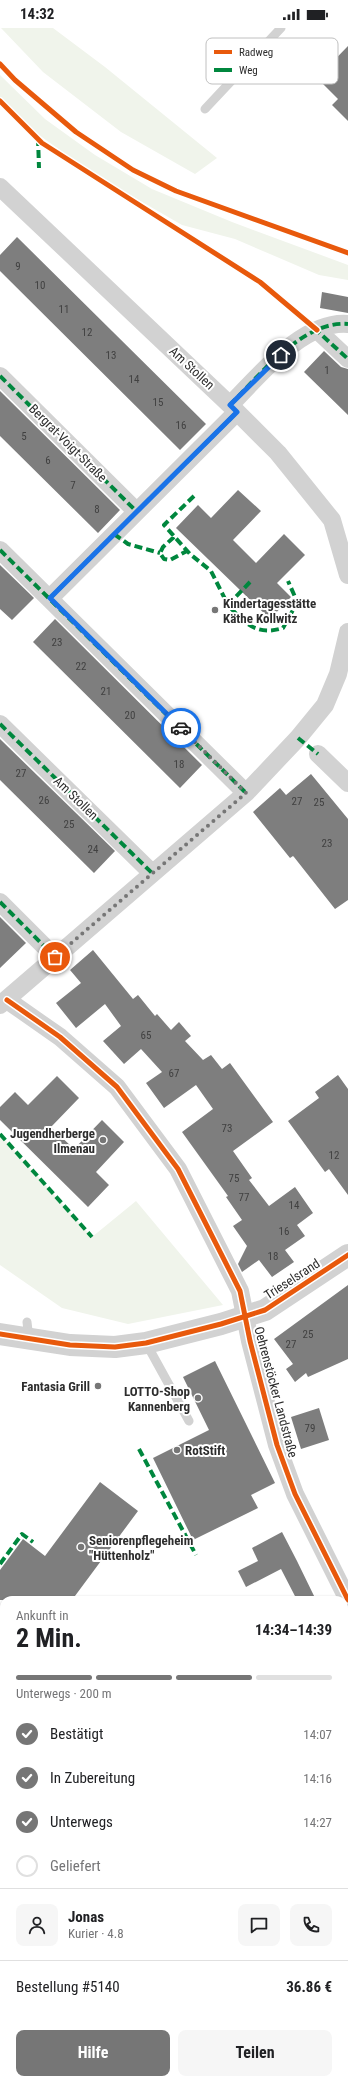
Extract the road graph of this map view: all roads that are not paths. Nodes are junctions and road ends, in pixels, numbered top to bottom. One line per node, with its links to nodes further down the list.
1 (281, 28): 2 (lane)
2 (272, 38)
3 (228, 84): 4 (lane)
4 (205, 109)
5 (3, 196): 10 (street, Am Stollen)
6 (348, 324): 7 (street)
7 (316, 330): 8 (street); 10 (street)
8 (348, 359)
9 (0, 376): 11 (street, Bergrat-Voigt-Straße)
10 (234, 408): 11 (street); 13 (street, Am Stollen)
11 (136, 511): 14 (street)
12 (0, 550): 14 (street)
13 (348, 575)
14 (50, 598): 19 (street)
15 (348, 632): 19 (street)
16 (0, 724): 20 (street, Am Stollen)
17 (318, 754): 18 (street)
18 (348, 783)
19 (246, 793): 20 (street)
20 (152, 873): 22 (street)
21 (0, 902): 22 (street)
22 (55, 957): 23 (street)
23 (3, 1002): 25 (street, Oehrenstöcker Landstraße)
24 (348, 1255): 25 (street, Trieselsrand)
25 (245, 1317): 27 (street, Trieselsrand); 29 (street, Oehrenstöcker Landstraße)
26 (0, 1334): 27 (street, Trieselsrand)
27 (146, 1343): 28 (lane)
28 (189, 1421)
29 (346, 1596)

